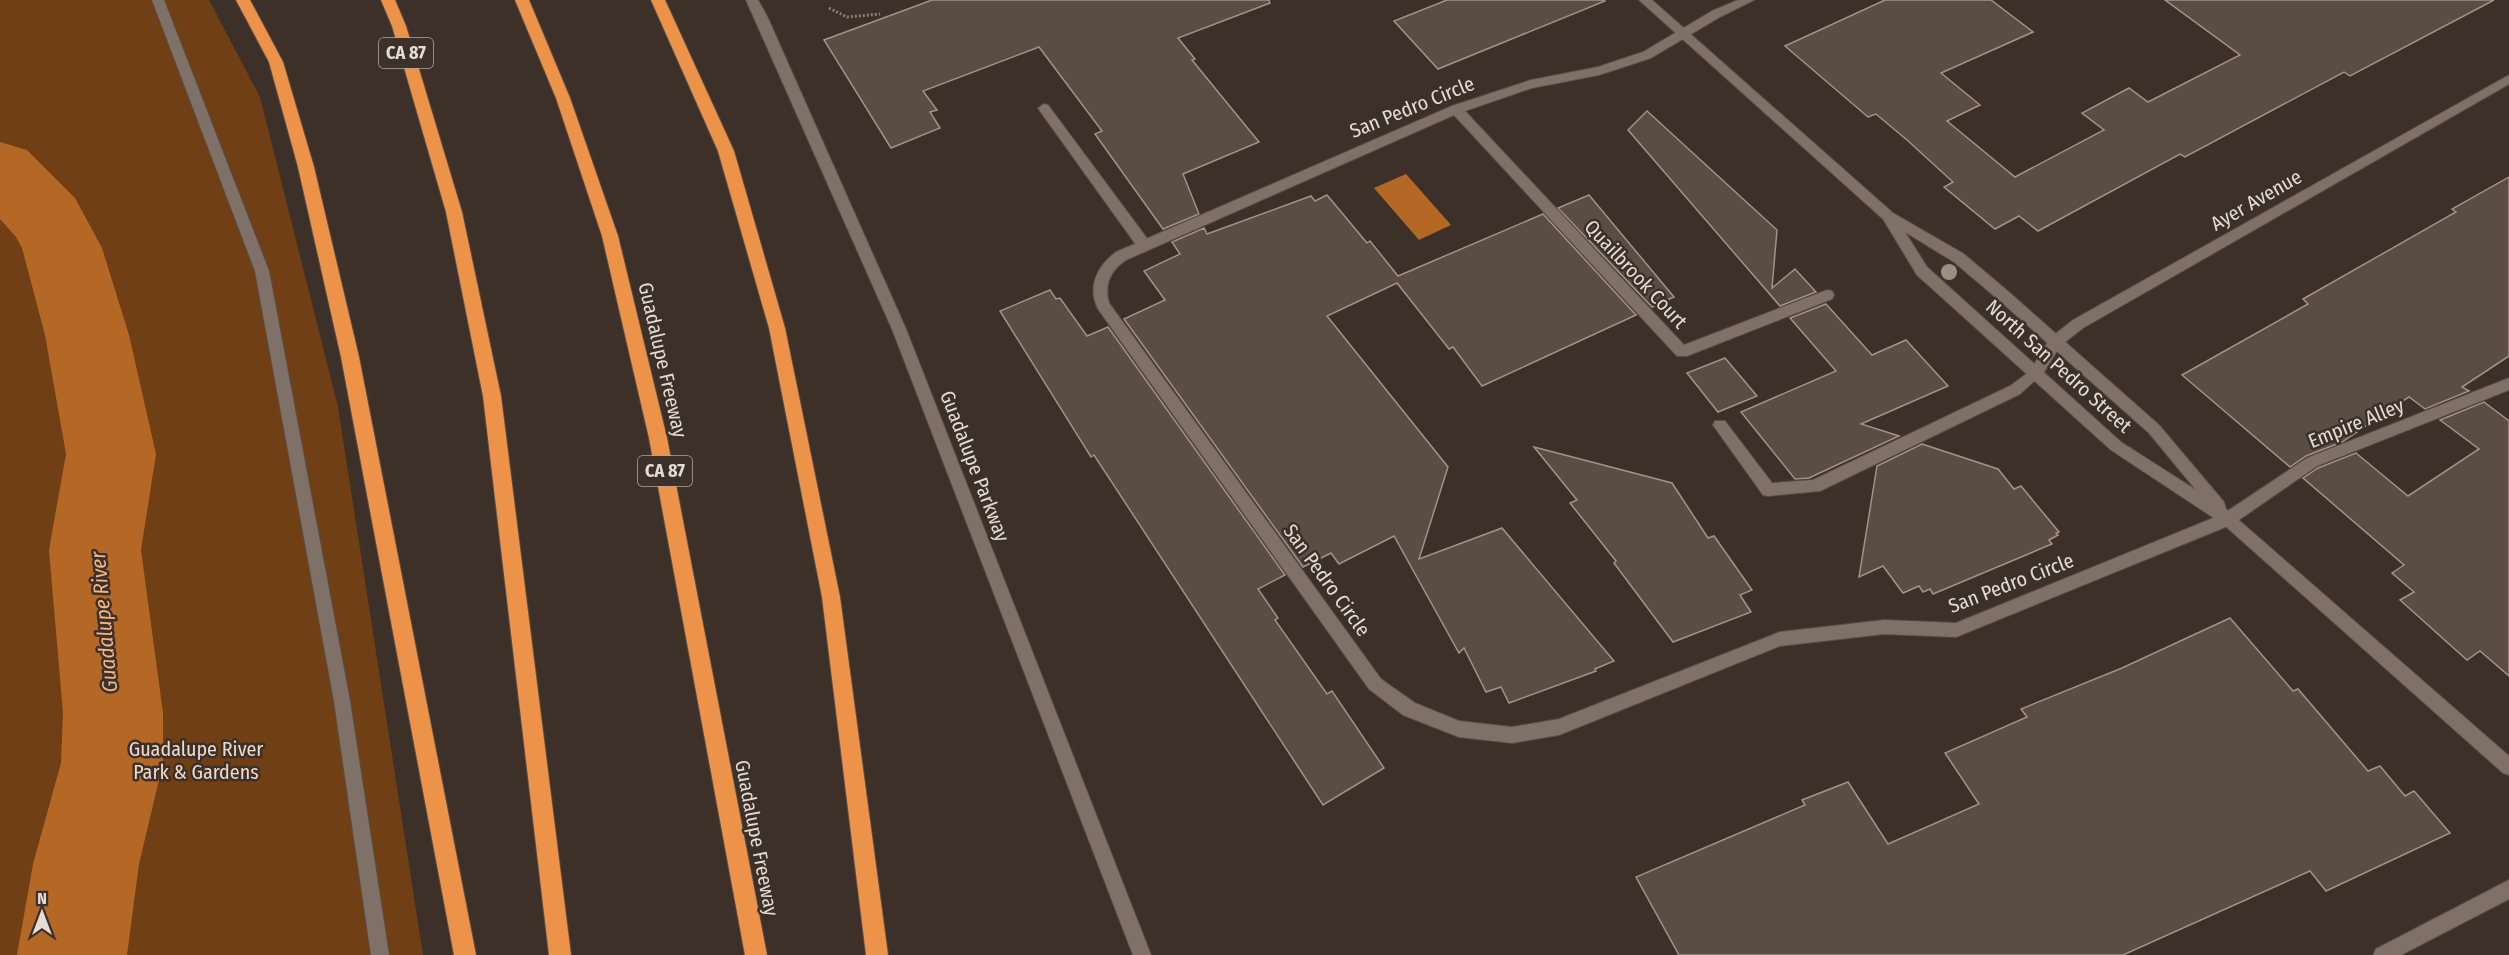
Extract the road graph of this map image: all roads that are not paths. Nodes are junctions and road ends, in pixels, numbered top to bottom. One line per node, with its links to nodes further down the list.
1 (158, 0): 23 (street)
2 (243, 0): 24 (highway)
3 (388, 0): 25 (highway, CA 87)
4 (522, 0): 26 (highway, Guadalupe Freeway / CA 87)
5 (658, 0): 27 (highway)
6 (752, 0): 28 (street, Guadalupe Parkway)
7 (1645, 0): 9 (street, North San Pedro Street)
8 (1748, 0): 9 (street, San Pedro Circle)
9 (1682, 33): 12 (street, San Pedro Circle); 13 (street, North San Pedro Street)
10 (2509, 79): 16 (street, Ayer Avenue)
11 (1044, 108): 14 (street)
12 (1456, 109): 14 (street, San Pedro Circle); 15 (street, Quailbrook Court)
13 (1888, 216): 16 (street, North San Pedro Street); 17 (street, North San Pedro Street)
14 (1144, 245): 20 (street, San Pedro Circle)
15 (1827, 295)
16 (2055, 342): 17 (street, Ayer Avenue); 20 (street, North San Pedro Street)
17 (2036, 373): 19 (street); 20 (street, North San Pedro Street)
18 (2509, 384): 20 (street, Empire Alley)
19 (1720, 425)
20 (2228, 519): 21 (street, North San Pedro Street)
21 (2509, 767)
22 (2509, 889): 29 (street)
23 (380, 955)
24 (465, 955)
25 (560, 955)
26 (756, 955)
27 (877, 955)
28 (1142, 955)
29 (2382, 955)

